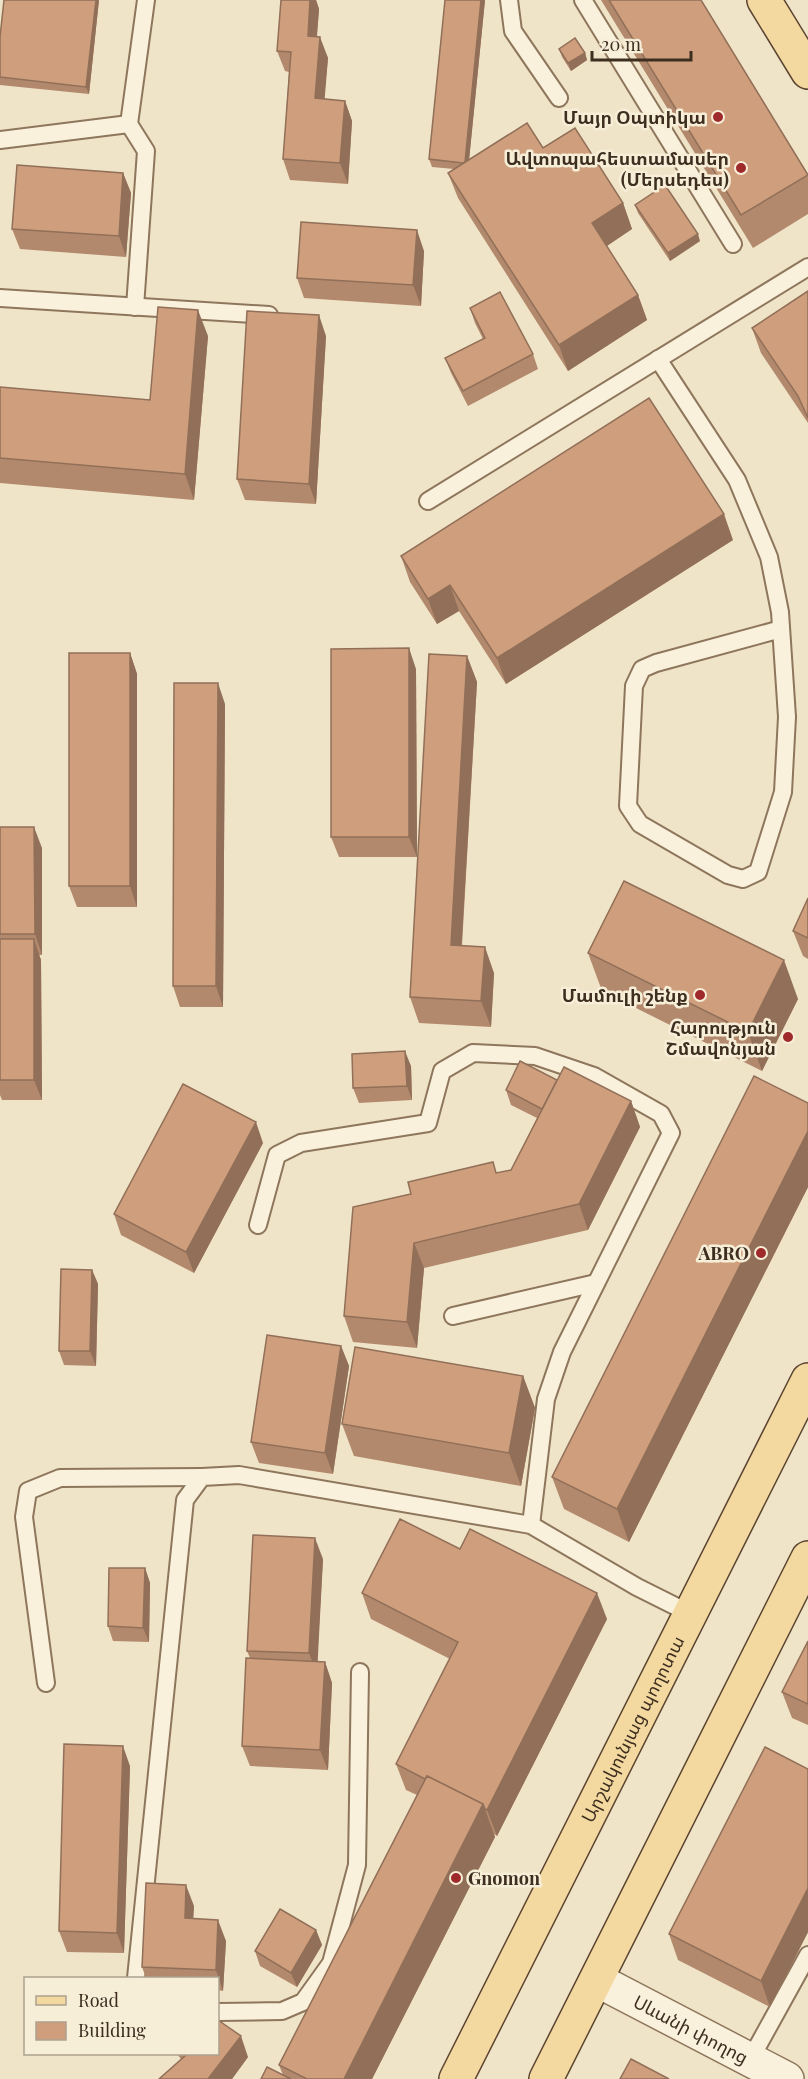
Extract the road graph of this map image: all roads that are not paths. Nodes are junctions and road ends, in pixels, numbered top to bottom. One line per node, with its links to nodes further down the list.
1 (146, 0): 7 (lane)
2 (510, 0): 6 (lane)
3 (583, 0): 9 (lane)
4 (764, 0): 5 (main road)
5 (808, 72)
6 (560, 98)
7 (129, 124): 8 (lane); 12 (lane)
8 (0, 140)
9 (733, 244)
10 (808, 267): 14 (lane)
11 (0, 298): 12 (lane)
12 (135, 307): 13 (lane)
13 (287, 316)
14 (658, 359): 15 (lane); 16 (lane)
15 (428, 501)
16 (781, 629): 16 (lane)
17 (258, 1225): 18 (lane)
18 (596, 1283): 19 (lane); 22 (lane)
19 (453, 1316)
20 (808, 1380): 24 (main road, Արշակունյաց պողոտա)
21 (201, 1477): 22 (lane); 26 (lane); 28 (lane)
22 (531, 1525): 24 (lane)
23 (808, 1558): 29 (main road)
24 (689, 1613): 32 (main road, Արշակունյաց պողոտա)
25 (360, 1672): 30 (lane)
26 (46, 1683)
27 (808, 1955): 31 (lane)
28 (136, 1977)
29 (597, 1980): 31 (street, Սևանի փողոց); 33 (main road)
30 (219, 2012)
31 (750, 2060): 34 (street, Սևանի փողոց)
32 (456, 2079)
33 (546, 2079)
34 (787, 2079)

